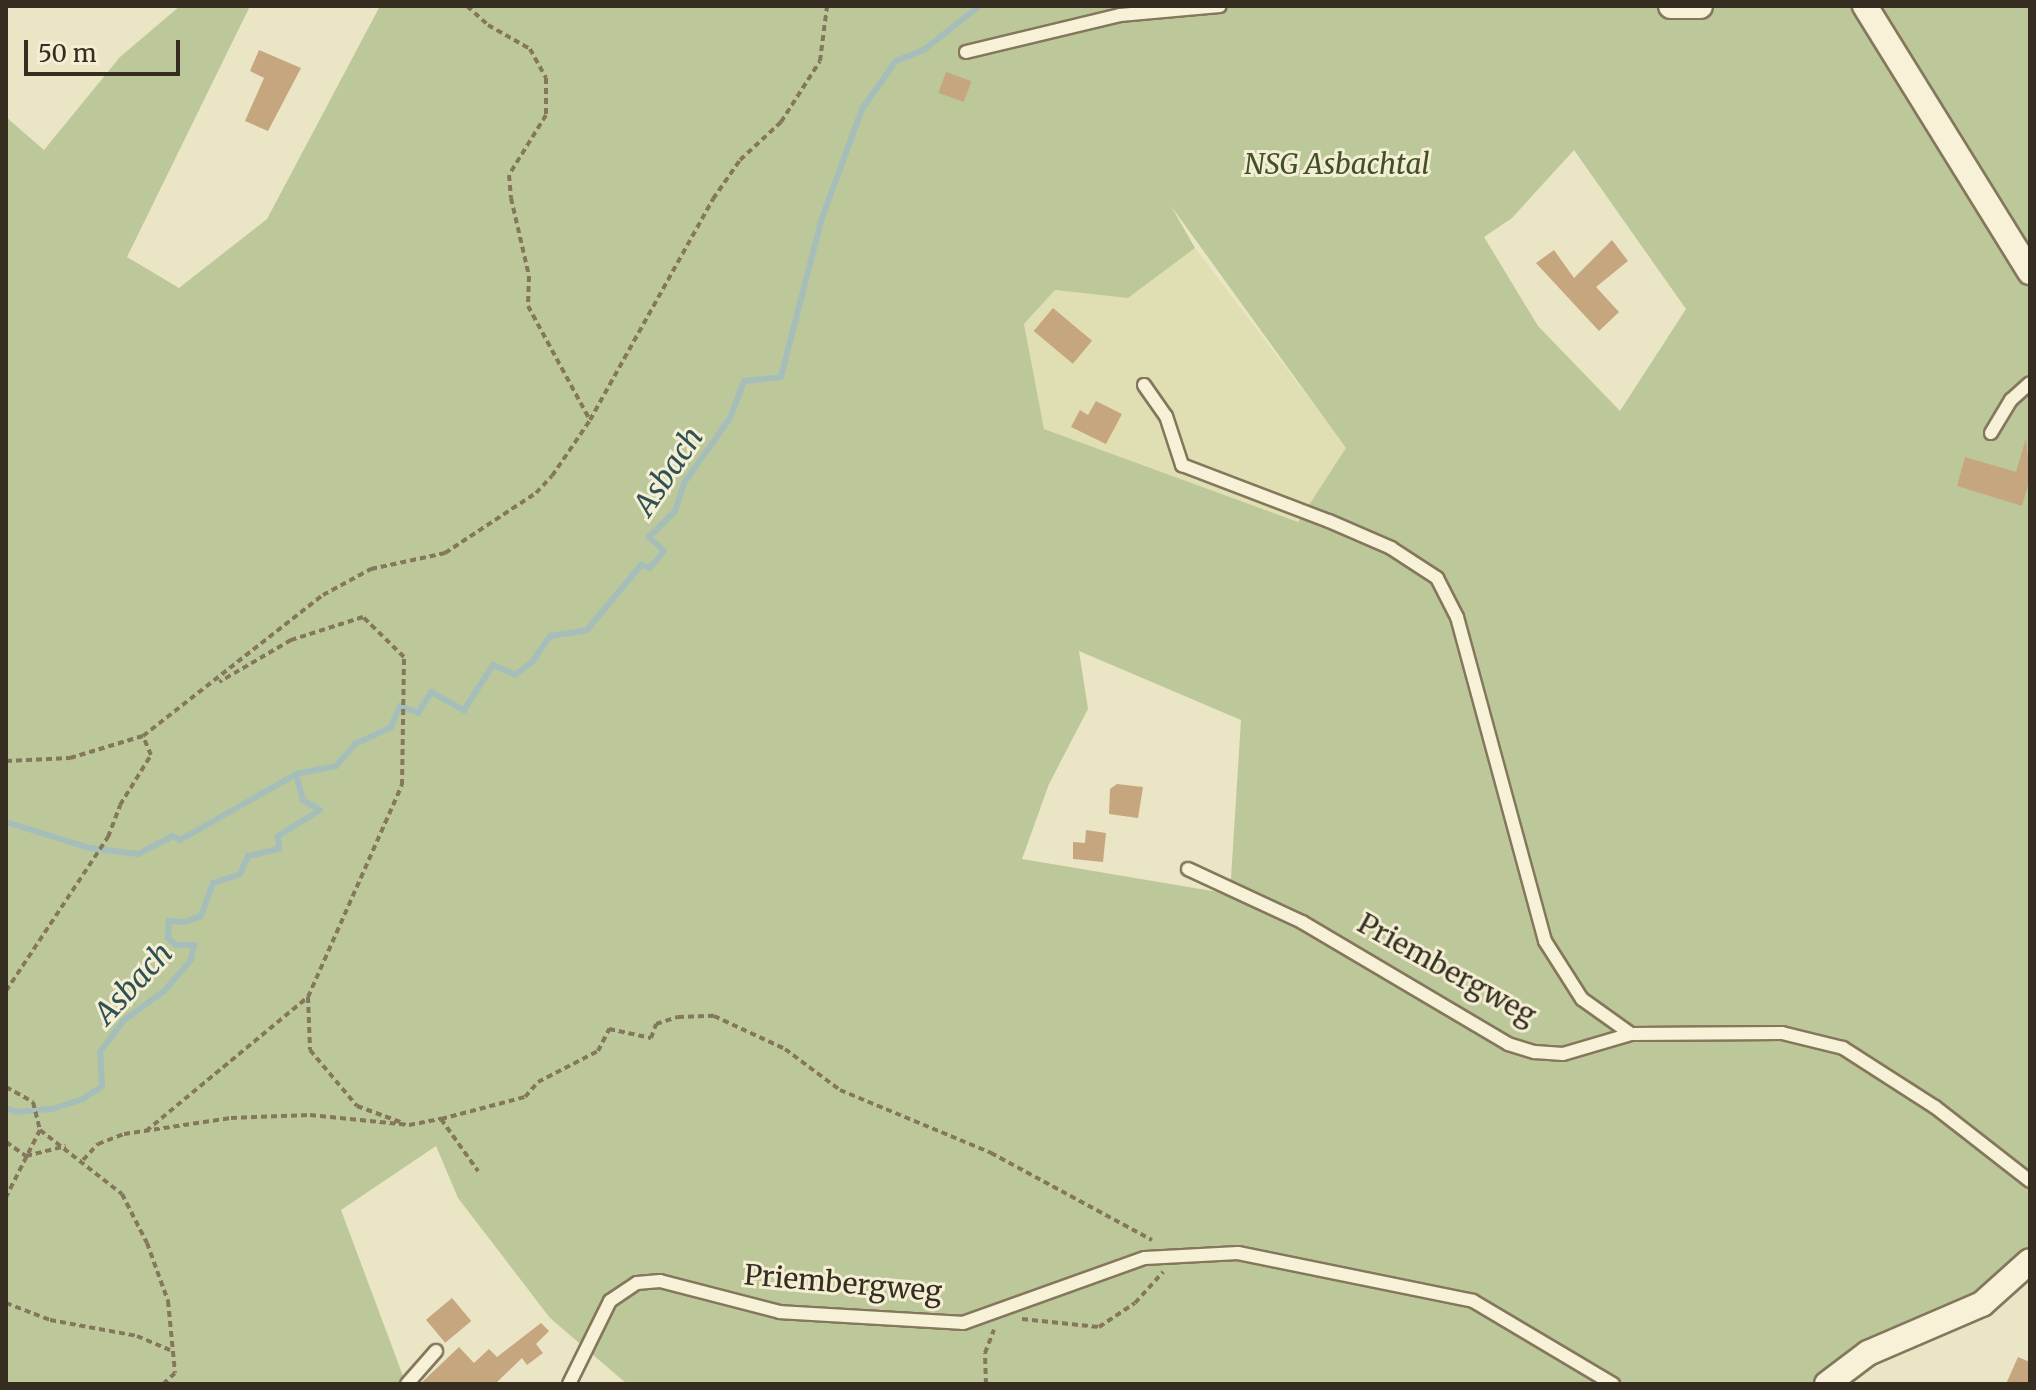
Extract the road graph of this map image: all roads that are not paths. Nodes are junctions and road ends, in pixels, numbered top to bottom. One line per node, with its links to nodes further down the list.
1 (1220, 6): 5 (lane)
2 (1671, 6): 3 (street)
3 (1700, 6)
4 (1865, 6): 6 (street)
5 (966, 52)
6 (2030, 272)
7 (2030, 383): 9 (lane)
8 (1144, 385): 11 (lane)
9 (1991, 433)
10 (1188, 869): 11 (lane, Priembergweg)
11 (1631, 1034): 12 (lane, Priembergweg)
12 (2030, 1181)
13 (2030, 1261): 18 (street)
14 (436, 1351): 15 (lane)
15 (407, 1384)
16 (569, 1384): 17 (lane, Priembergweg)
17 (1613, 1384)
18 (1827, 1384)

